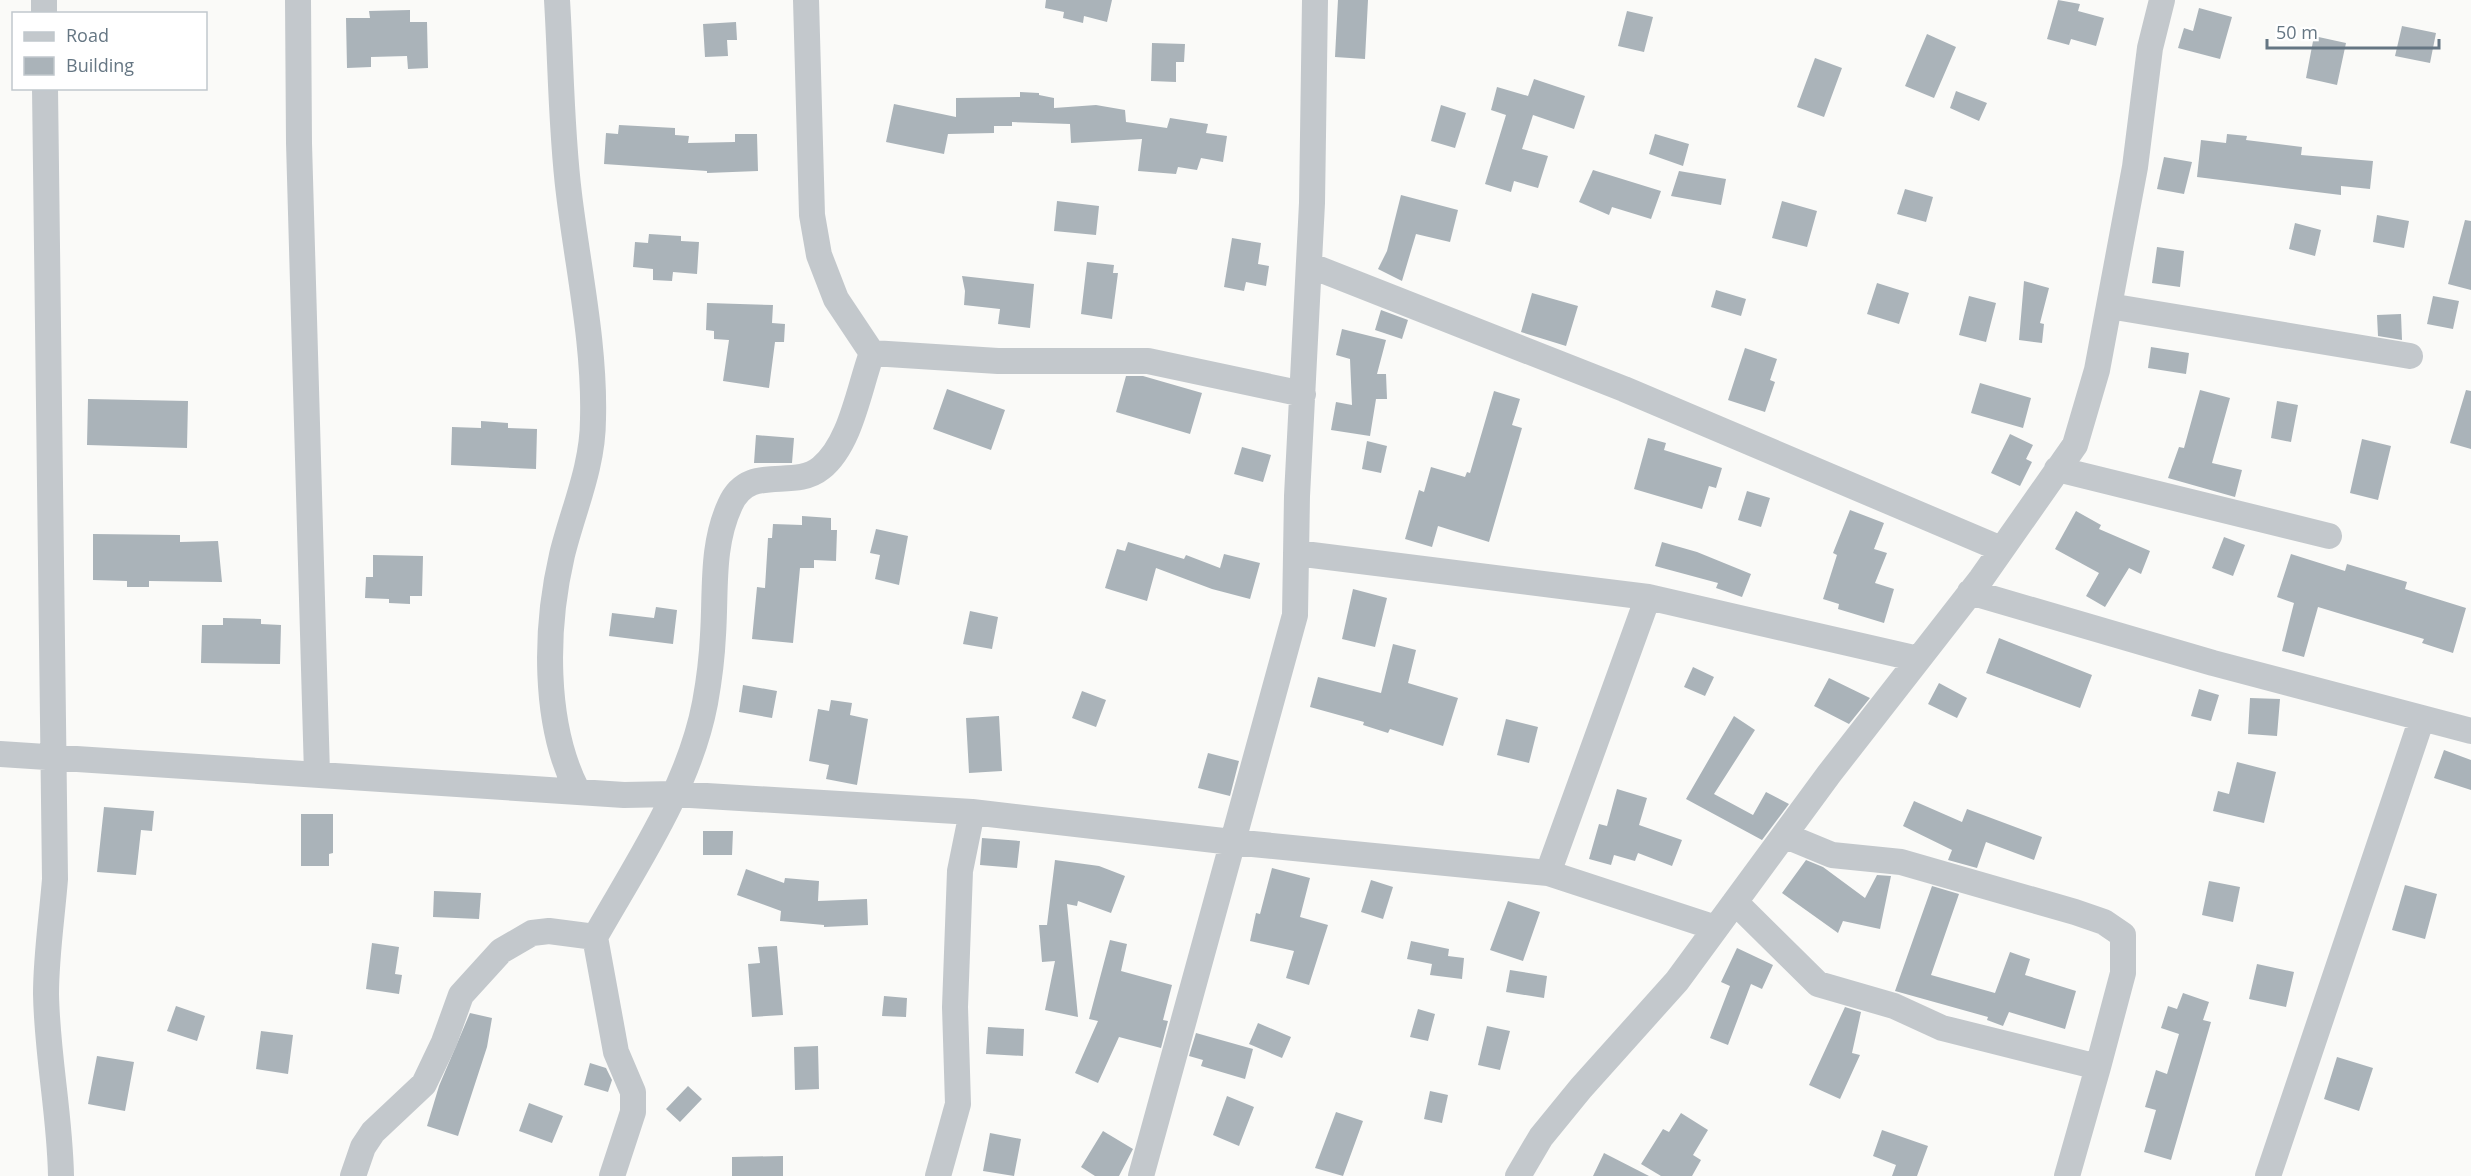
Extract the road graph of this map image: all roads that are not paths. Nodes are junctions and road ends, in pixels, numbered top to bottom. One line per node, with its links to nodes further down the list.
1 (298, 0): 23 (street)
2 (557, 0): 24 (street)
3 (806, 0): 9 (street)
4 (1316, 0): 7 (street)
5 (2162, 0): 8 (street)
6 (45, 90): 22 (street)
7 (1309, 265): 11 (street); 14 (street)
8 (2109, 306): 10 (street); 12 (street)
9 (872, 353): 11 (street); 25 (street)
10 (2410, 356)
11 (1303, 394): 15 (street)
12 (2057, 469): 13 (street); 14 (street)
13 (2329, 536)
14 (2001, 549): 16 (street)
15 (1296, 553): 17 (street); 28 (street)
16 (1970, 592): 18 (street); 19 (street)
17 (1648, 597): 18 (street); 29 (street)
18 (1918, 659): 27 (street)
19 (2422, 718): 20 (street); 41 (street)
20 (2471, 731)
21 (0, 754): 22 (street)
22 (52, 756): 23 (street); 34 (street)
23 (317, 774): 24 (street)
24 (577, 790): 25 (street)
25 (674, 794): 26 (street); 32 (street)
26 (972, 812): 28 (street); 37 (street)
27 (1786, 836): 30 (street); 33 (street)
28 (1232, 842): 29 (street); 38 (street)
29 (1548, 873): 31 (street)
30 (1735, 902): 31 (street); 33 (street)
31 (1716, 928): 39 (street)
32 (595, 936): 35 (street); 36 (street)
33 (2098, 1067): 40 (street)
34 (61, 1176)
35 (353, 1176)
36 (612, 1176)
37 (938, 1176)
38 (1141, 1176)
39 (1518, 1176)
40 (2067, 1176)
41 (2268, 1176)

